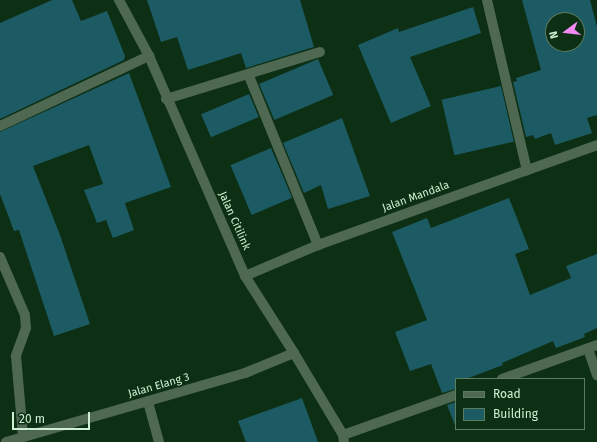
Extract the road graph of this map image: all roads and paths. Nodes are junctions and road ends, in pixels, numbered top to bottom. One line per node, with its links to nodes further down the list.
1 (119, 0): 4 (street, Jalan Citilink)
2 (487, 0): 9 (street)
3 (320, 52): 5 (street)
4 (149, 56): 6 (street, Jalan Citilink); 7 (street)
5 (249, 76): 6 (street); 10 (street)
6 (166, 100): 12 (street, Jalan Citilink)
7 (0, 126)
8 (597, 145): 9 (street, Jalan Mandala)
9 (527, 170): 10 (street, Jalan Mandala)
10 (318, 245): 12 (street, Jalan Mandala)
11 (0, 257): 19 (street)
12 (245, 276): 14 (street, Jalan Citilink)
13 (592, 347): 15 (street); 16 (street)
14 (294, 353): 18 (street, Jalan Elang 3); 20 (street, Jalan Citilink)
15 (597, 375)
16 (505, 378)
17 (455, 395): 20 (street)
18 (148, 402): 19 (street, Jalan Elang 3); 22 (street)
19 (23, 436): 21 (street, Jalan Elang 3)
20 (343, 439)
21 (6, 442)
22 (159, 442)

